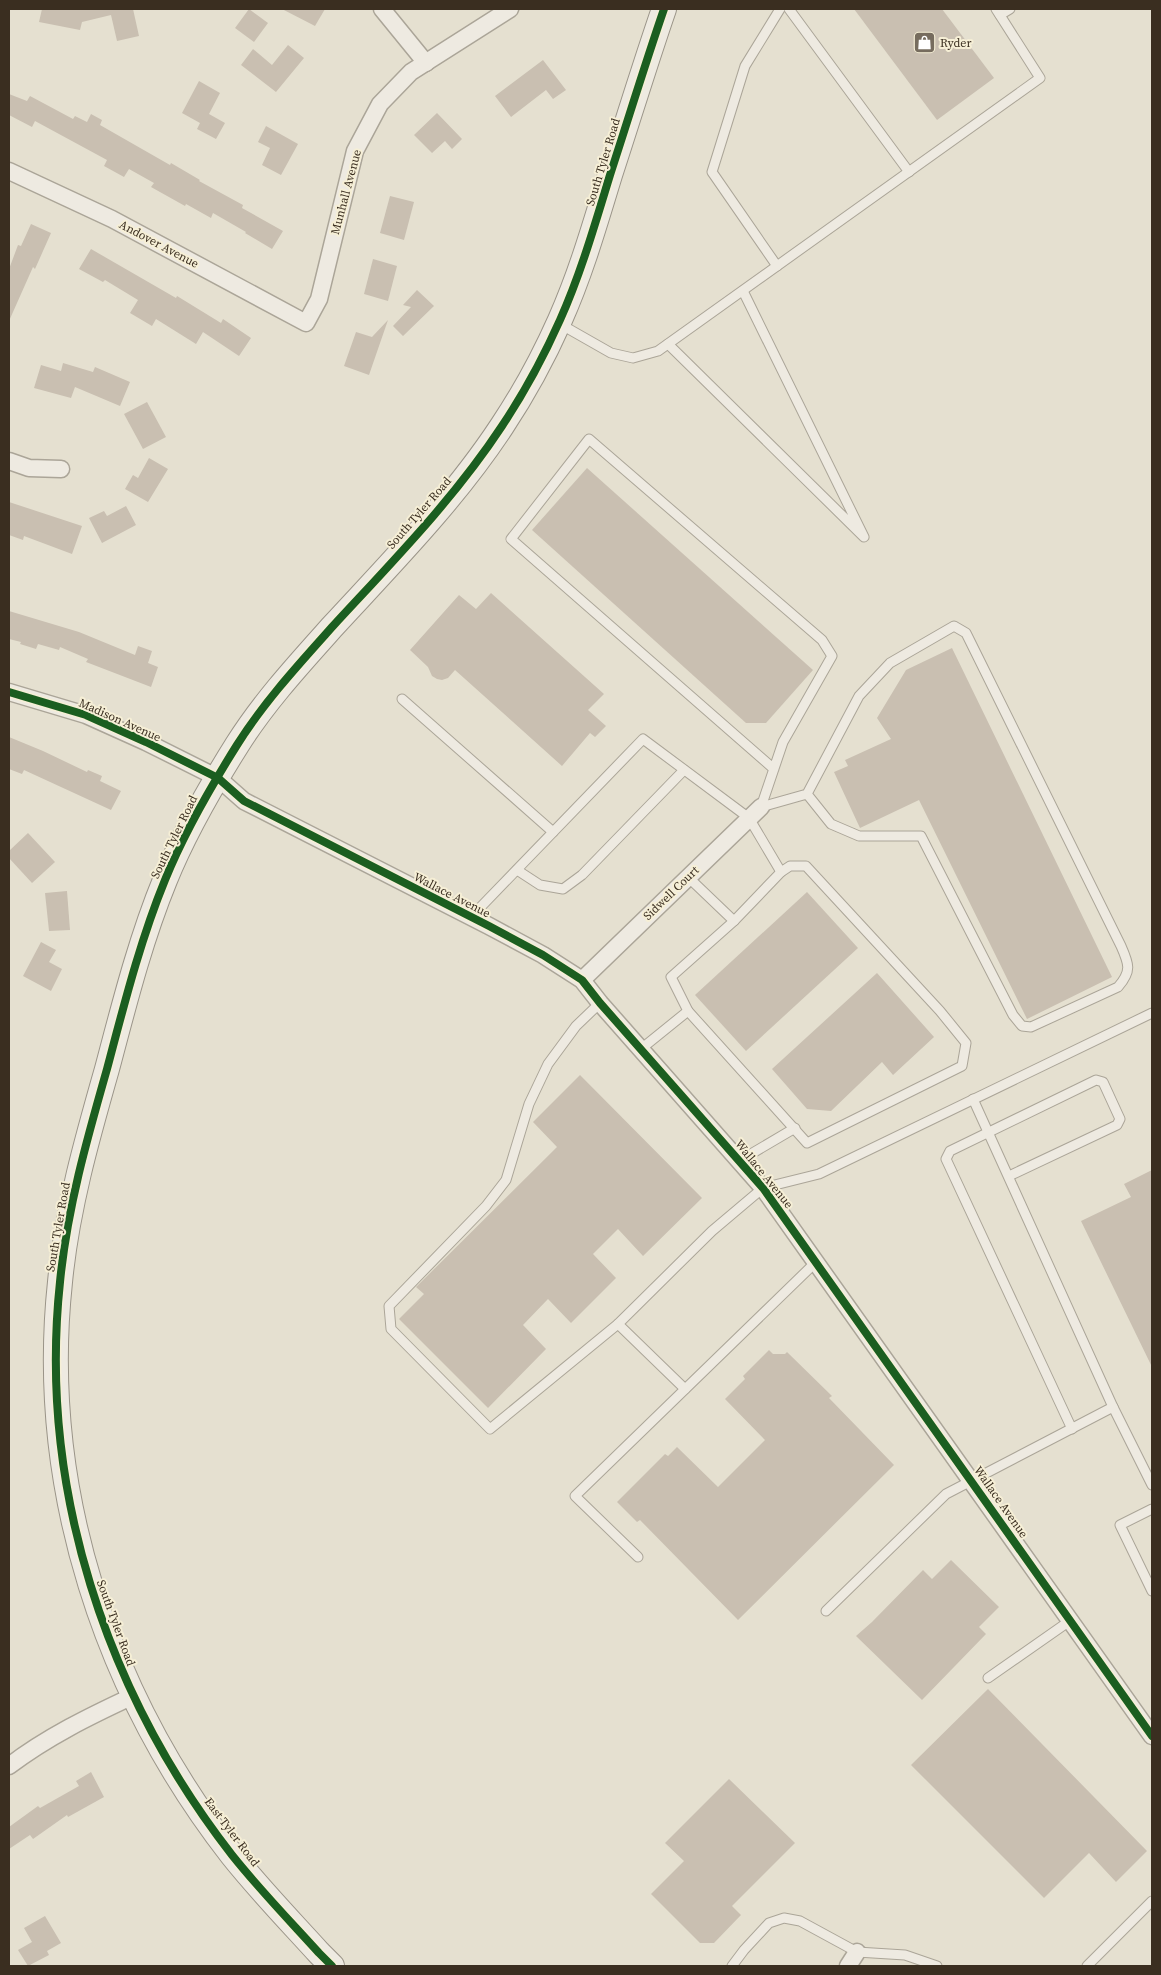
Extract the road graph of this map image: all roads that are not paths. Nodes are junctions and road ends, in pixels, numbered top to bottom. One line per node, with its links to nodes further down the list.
1 (382, 9): 8 (street)
2 (510, 9): 8 (street, Munhall Avenue)
3 (664, 9): 14 (street, South Tyler Road)
4 (780, 9): 11 (lane)
5 (789, 9): 10 (lane)
6 (1010, 9): 7 (lane)
7 (998, 12): 10 (lane)
8 (426, 63): 13 (street, Munhall Avenue)
9 (9, 171): 13 (street, Andover Avenue)
10 (909, 172): 11 (lane)
11 (778, 266): 12 (lane)
12 (743, 291): 15 (lane); 15 (lane)
13 (306, 323)
14 (559, 323): 15 (lane); 22 (street, South Tyler Road)
15 (668, 344)
16 (9, 460): 17 (street)
17 (61, 469)
18 (9, 692): 22 (street, Madison Avenue)
19 (402, 699): 26 (lane)
20 (774, 769): 20 (lane); 24 (lane)
21 (684, 770): 25 (lane); 26 (lane); 27 (lane)
22 (218, 778): 30 (street, Wallace Avenue); 56 (street, South Tyler Road)
23 (808, 794): 23 (lane); 24 (lane)
24 (760, 807): 25 (street, Sidwell Court)
25 (749, 818): 28 (lane); 29 (street, Sidwell Court)
26 (554, 832): 27 (lane)
27 (517, 870): 30 (lane)
28 (781, 872): 31 (lane); 38 (lane)
29 (688, 877): 31 (lane); 32 (street, Sidwell Court)
30 (471, 917): 32 (street, Wallace Avenue)
31 (734, 921): 34 (lane)
32 (582, 980): 33 (street, Wallace Avenue)
33 (600, 1003): 36 (street, Wallace Avenue); 44 (lane)
34 (688, 1011): 36 (lane); 38 (lane)
35 (1152, 1013): 37 (lane)
36 (641, 1049): 40 (street, Wallace Avenue)
37 (973, 1099): 39 (lane); 42 (lane)
38 (794, 1128): 40 (lane)
39 (988, 1132): 41 (lane); 41 (lane); 47 (lane)
40 (740, 1161): 42 (street, Wallace Avenue)
41 (1009, 1176): 46 (lane)
42 (763, 1188): 43 (street, Wallace Avenue); 44 (lane)
43 (817, 1260): 45 (lane); 48 (street, Wallace Avenue)
44 (618, 1324): 45 (lane)
45 (685, 1389): 51 (lane)
46 (1113, 1407): 47 (lane); 49 (lane)
47 (1072, 1429): 48 (lane)
48 (973, 1481): 53 (lane); 54 (street, Wallace Avenue)
49 (1152, 1485)
50 (1152, 1509): 52 (lane)
51 (638, 1557)
52 (1152, 1591)
53 (826, 1611)
54 (1071, 1620): 55 (lane); 57 (street, Wallace Avenue)
55 (988, 1678)
56 (133, 1696): 58 (street); 61 (street, East Tyler Road)
57 (1152, 1736)
58 (9, 1766)
59 (1152, 1901): 64 (lane)
60 (852, 1959): 62 (lane); 63 (lane)
61 (332, 1966)
62 (732, 1966)
63 (937, 1966)
64 (1087, 1966)

